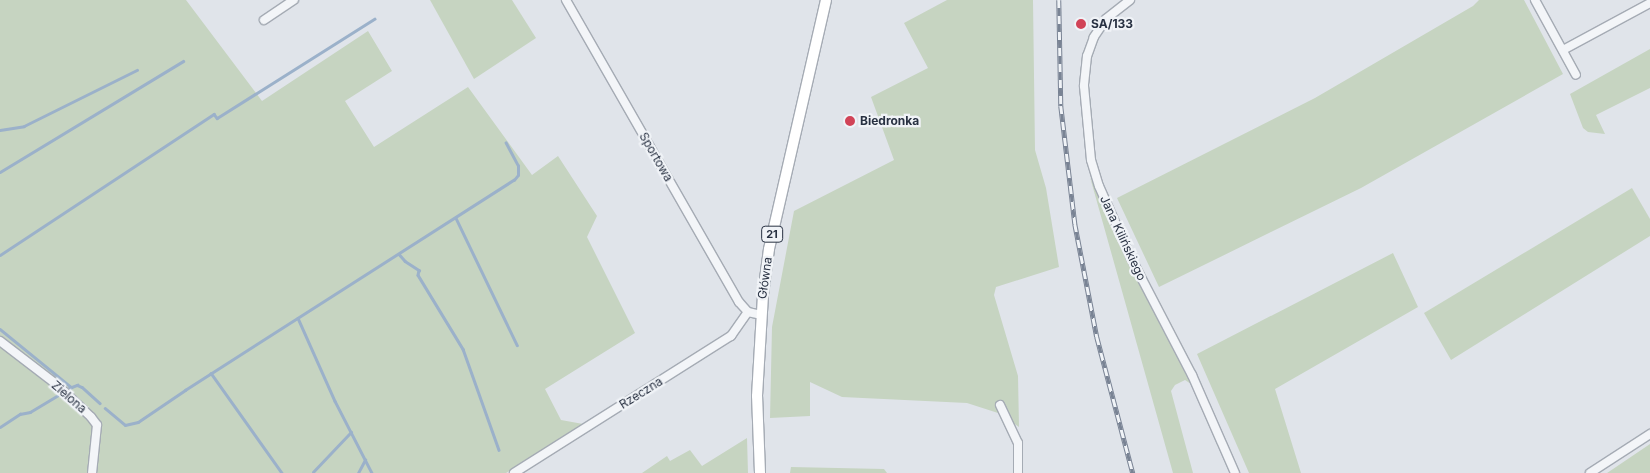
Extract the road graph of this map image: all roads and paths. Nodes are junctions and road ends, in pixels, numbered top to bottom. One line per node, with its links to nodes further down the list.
1 (294, 0): 7 (street)
2 (566, 0): 10 (street, Sportowa)
3 (826, 0): 11 (main road, Główna / 21)
4 (1130, 0): 19 (street, Jana Kilińskiego)
5 (1535, 0): 8 (street)
6 (1650, 3): 8 (street)
7 (264, 20)
8 (1563, 50): 9 (street)
9 (1576, 75)
10 (748, 312): 11 (street); 16 (street, Rzeczna)
11 (761, 316): 17 (main road, Główna / 21)
12 (0, 341): 15 (street, Zielona)
13 (1000, 405): 18 (street)
14 (1650, 434): 20 (street)
15 (92, 473)
16 (514, 473)
17 (760, 473)
18 (1018, 473)
19 (1235, 473)
20 (1590, 473)

